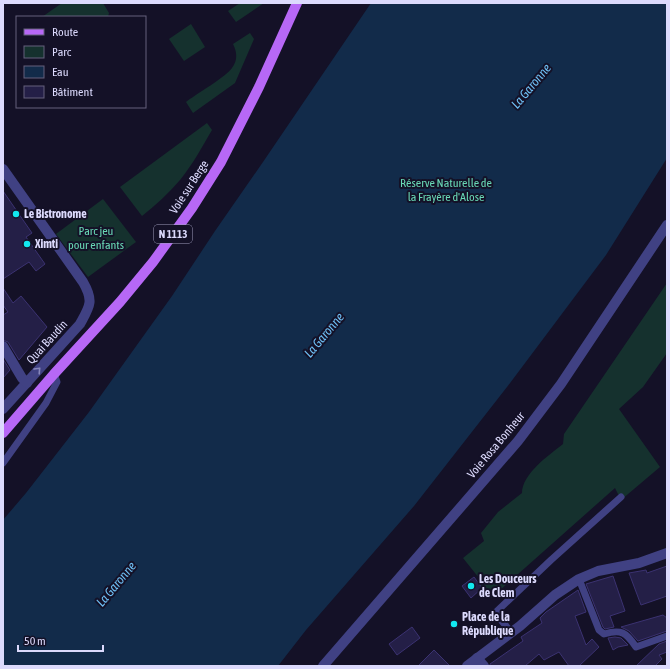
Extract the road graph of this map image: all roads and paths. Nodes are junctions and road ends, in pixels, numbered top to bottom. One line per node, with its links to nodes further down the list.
1 (297, 3): 5 (main road, Voie sur Berge / N 1113)
2 (3, 169): 6 (street, Quai Baudin, one-way to 2)
3 (667, 225): 16 (street, Voie Rosa Bonheur)
4 (3, 346): 6 (street)
5 (54, 374): 8 (main road, Voie sur Berge / N 1113); 9 (lane)
6 (26, 383): 7 (street, Quai Baudin)
7 (3, 409)
8 (3, 432)
9 (3, 463)
10 (621, 497): 13 (lane)
11 (667, 553): 12 (street)
12 (579, 579): 13 (street); 14 (lane)
13 (512, 633): 15 (street)
14 (667, 636)
15 (478, 658): 17 (street); 18 (street)
16 (323, 666)
17 (467, 666)
18 (484, 666)

